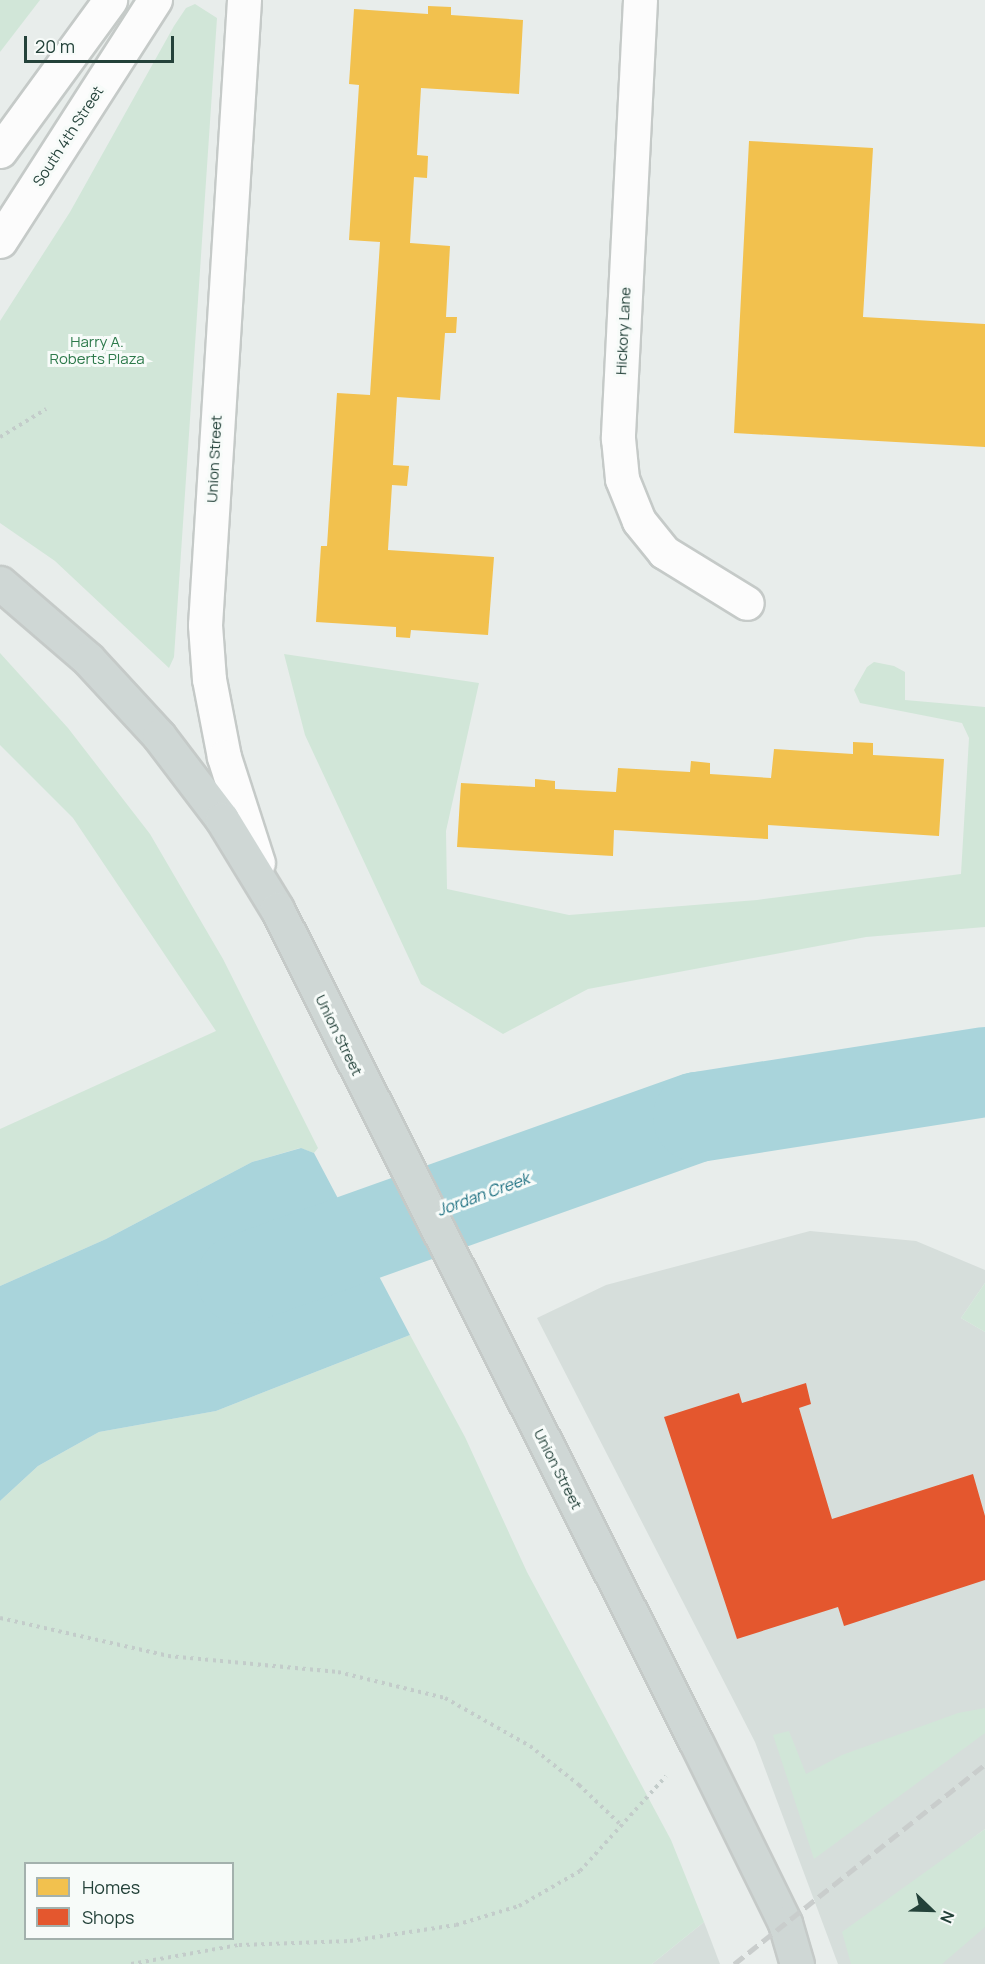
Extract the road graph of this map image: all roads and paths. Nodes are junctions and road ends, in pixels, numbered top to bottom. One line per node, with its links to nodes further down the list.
1 (110, 0): 5 (street)
2 (155, 0): 6 (street, South 4th Street)
3 (244, 0): 11 (street, Union Street)
4 (640, 0): 10 (street, Hickory Lane)
5 (0, 151)
6 (0, 241)
7 (46, 409): 8 (path)
8 (0, 437)
9 (0, 583): 11 (main road, Union Street)
10 (747, 603)
11 (277, 909): 13 (main road, Union Street)
12 (0, 1618): 14 (path)
13 (696, 1742): 14 (path); 16 (main road, Union Street)
14 (621, 1825): 15 (path)
15 (130, 1964)
16 (797, 1964)

